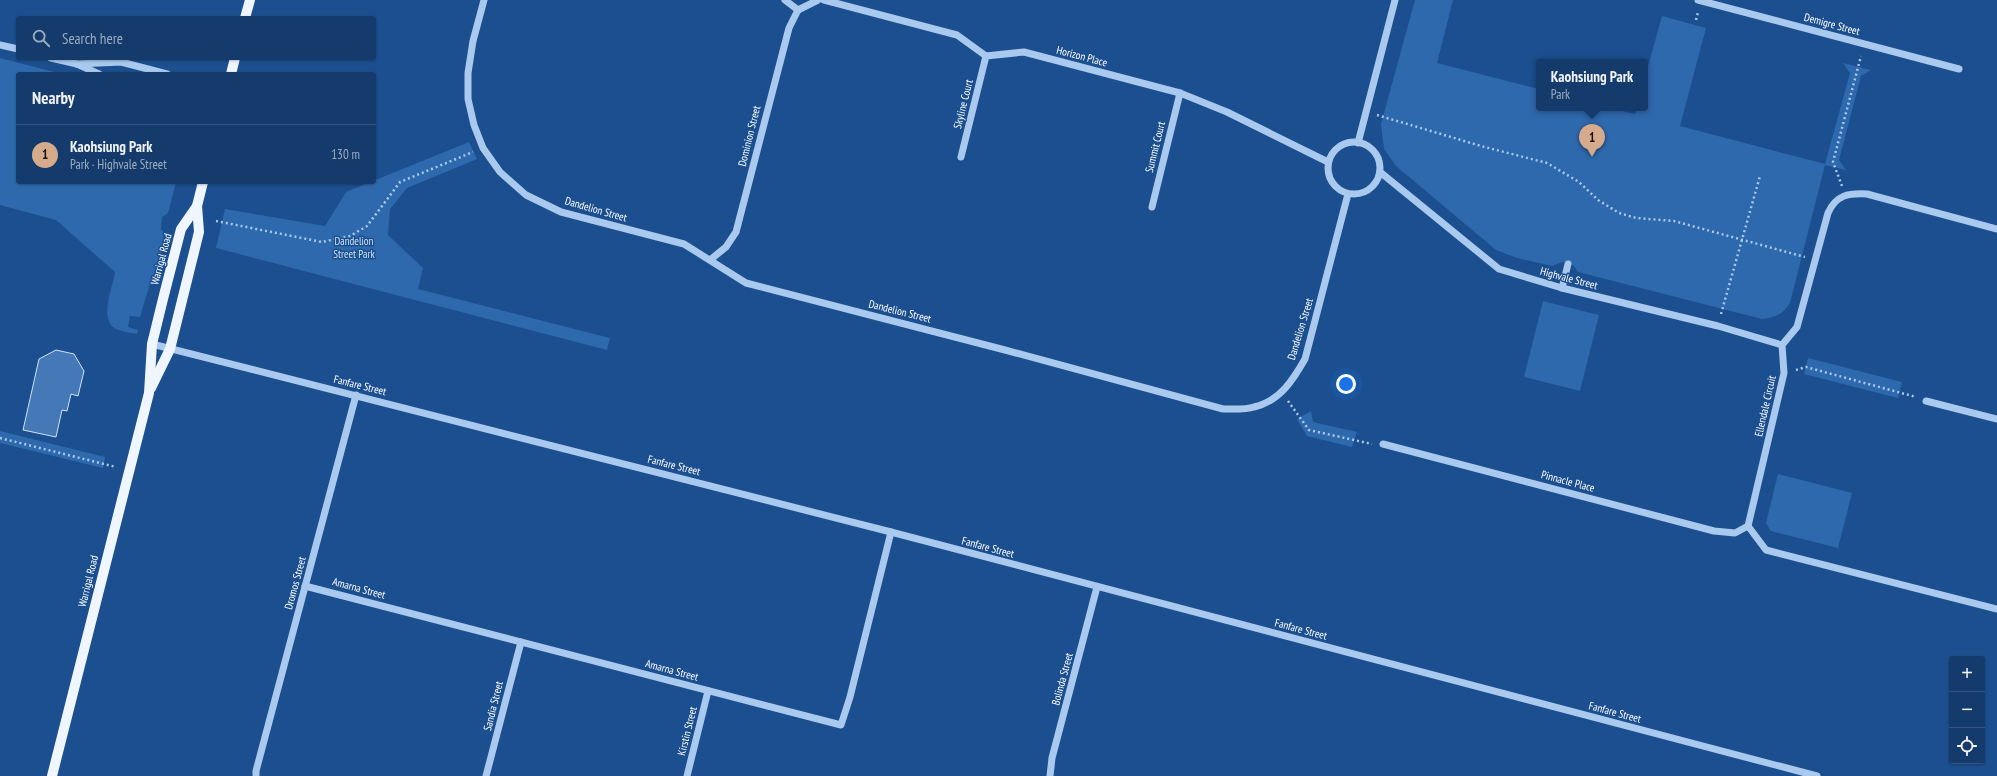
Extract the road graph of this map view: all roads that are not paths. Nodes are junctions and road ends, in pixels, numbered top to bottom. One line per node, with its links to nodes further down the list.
1 (250, 0): 9 (main road)
2 (484, 0): 30 (street, Dandelion Street)
3 (785, 0): 8 (street)
4 (818, 0): 8 (street)
5 (824, 0): 12 (street)
6 (1396, 0): 21 (street)
7 (1698, 0): 16 (street, Demigre Street)
8 (798, 10): 30 (street, Dominion Street)
9 (246, 16)
10 (0, 45): 11 (street)
11 (16, 49)
12 (986, 56): 20 (street, Horizon Place); 22 (street, Skyline Court)
13 (60, 60): 15 (street)
14 (234, 60): 19 (main road)
15 (77, 64): 17 (street); 18 (street)
16 (1959, 69)
17 (95, 72)
18 (159, 72)
19 (232, 72)
20 (1180, 93): 23 (street, Horizon Place); 28 (street, Summit Court)
21 (1358, 143): 23 (street); 24 (street)
22 (961, 157)
23 (1328, 162): 26 (street)
24 (1380, 172): 26 (street); 32 (street, Highvale Street)
25 (202, 184): 27 (main road, Warrigal Road)
26 (1348, 194): 30 (street, Dandelion Street)
27 (197, 206): 33 (main road, Warrigal Road); 35 (main road, Warrigal Road)
28 (1152, 207)
29 (1997, 229): 34 (street)
30 (710, 260)
31 (1568, 264): 32 (street)
32 (1562, 288): 34 (street, Highvale Street)
33 (152, 344): 35 (street, Fanfare Street); 36 (main road, Warrigal Road)
34 (1782, 345): 41 (street, Ellendale Circuit)
35 (170, 349): 36 (main road, Warrigal Road); 37 (street, Fanfare Street)
36 (149, 393): 48 (main road, Warrigal Road)
37 (356, 395): 42 (street, Fanfare Street); 43 (street, Dromos Street)
38 (1926, 401): 39 (street)
39 (1997, 419)
40 (1383, 444): 41 (street, Pinnacle Place)
41 (1748, 526): 45 (street)
42 (891, 532): 44 (street, Fanfare Street); 47 (street, Amarna Street)
43 (305, 586): 46 (street, Amarna Street); 49 (street, Dromos Street)
44 (1097, 587): 52 (street, Bolinda Street); 53 (street, Fanfare Street)
45 (1997, 609)
46 (521, 642): 47 (street, Amarna Street); 50 (street, Sandia Street)
47 (708, 691): 51 (street, Kirstin Street)
48 (52, 776)
49 (256, 776)
50 (486, 776)
51 (686, 776)
52 (1050, 776)
53 (1817, 776)

